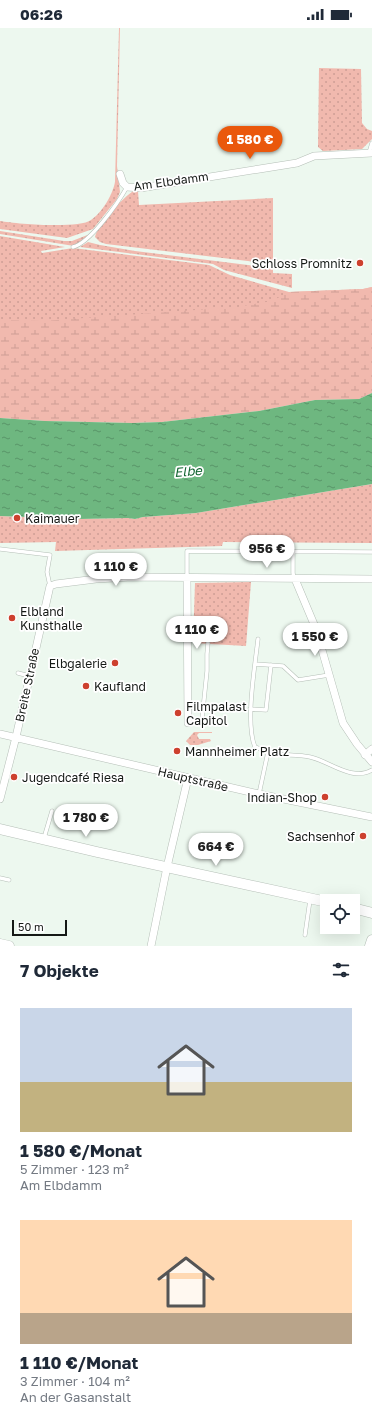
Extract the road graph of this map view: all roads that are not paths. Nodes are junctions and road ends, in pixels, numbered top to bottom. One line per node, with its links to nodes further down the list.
1 (372, 144): 2 (lane)
2 (370, 153): 4 (street, Am Elbdamm)
3 (120, 174): 4 (street, Am Elbdamm)
4 (127, 187): 5 (lane)
5 (73, 247)
6 (0, 549): 12 (lane)
7 (293, 552): 8 (lane); 9 (lane); 10 (lane)
8 (372, 552)
9 (187, 577): 10 (street); 12 (street); 21 (street)
10 (295, 579): 11 (street); 18 (street)
11 (372, 579)
12 (50, 586): 19 (street, Breite Straße)
13 (258, 638): 15 (lane)
14 (208, 644): 21 (lane)
15 (255, 664): 16 (lane); 20 (lane)
16 (272, 665): 18 (lane); 20 (lane)
17 (18, 673): 19 (lane)
18 (329, 675): 26 (street)
19 (28, 676): 23 (street, Breite Straße)
20 (250, 709): 25 (lane)
21 (188, 722)
22 (0, 734): 23 (street, Hauptstraße)
23 (16, 737): 29 (street, Hauptstraße); 31 (street, Breite Straße)
24 (372, 749): 26 (street)
25 (268, 752): 28 (lane); 30 (lane)
26 (365, 755): 27 (street)
27 (372, 762)
28 (372, 770)
29 (188, 778): 30 (street, Hauptstraße); 36 (street)
30 (259, 794): 33 (street, Hauptstraße)
31 (0, 799)
32 (52, 811): 35 (lane)
33 (372, 817)
34 (0, 829): 35 (main road)
35 (44, 839): 36 (main road)
36 (167, 867): 39 (main road); 47 (street)
37 (0, 878): 38 (lane)
38 (9, 880)
39 (311, 899): 40 (main road); 43 (lane)
40 (320, 901)
41 (360, 909): 42 (main road)
42 (372, 912)
43 (305, 935)
44 (372, 940): 48 (main road)
45 (0, 944): 46 (main road)
46 (9, 946)
47 (151, 946)
48 (370, 946)

